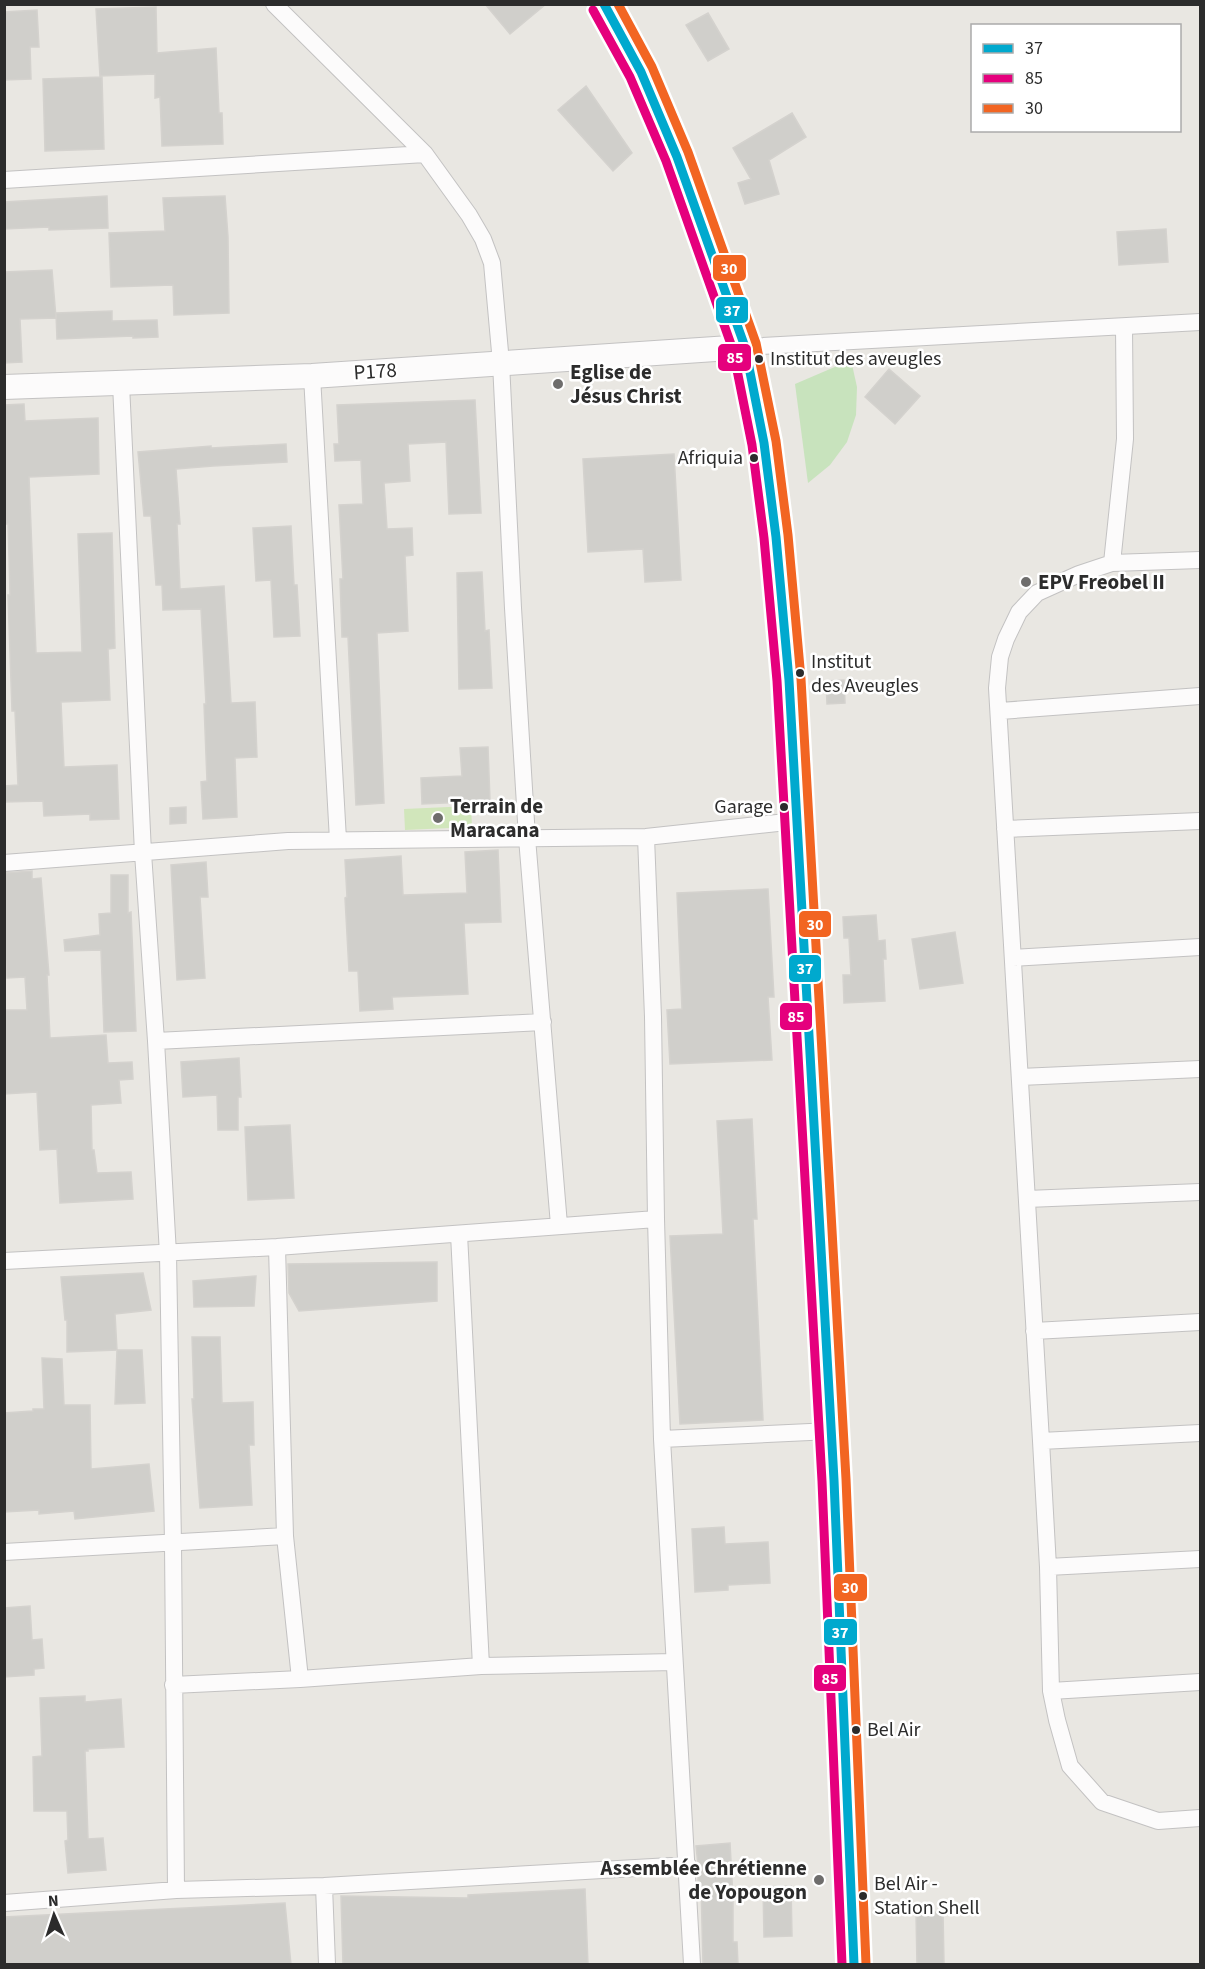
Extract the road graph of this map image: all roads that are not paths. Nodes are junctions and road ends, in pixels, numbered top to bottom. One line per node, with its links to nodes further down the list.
1 (274, 4): 3 (street)
2 (604, 4): 7 (main road)
3 (425, 154): 4 (street); 8 (street)
4 (4, 180)
5 (1200, 322): 6 (street)
6 (1124, 327): 7 (street); 13 (street)
7 (745, 347): 8 (main road, P178); 16 (main road)
8 (501, 363): 9 (main road, P178); 20 (street)
9 (312, 376): 10 (main road, P178); 21 (street)
10 (121, 384): 11 (main road, P178); 22 (street)
11 (4, 387)
12 (1200, 560): 13 (street)
13 (1112, 563): 15 (street)
14 (1200, 696): 15 (street)
15 (1000, 711): 18 (street)
16 (796, 821): 19 (street); 40 (main road)
17 (1200, 821): 18 (street)
18 (1005, 829): 25 (street)
19 (646, 837): 20 (street); 32 (street)
20 (527, 838): 21 (street); 26 (street)
21 (338, 840): 22 (street)
22 (143, 853): 23 (street); 27 (street)
23 (4, 863)
24 (1200, 947): 25 (street)
25 (1013, 958): 29 (street)
26 (543, 1022): 27 (street); 33 (street)
27 (156, 1041): 36 (street)
28 (1200, 1069): 29 (street)
29 (1020, 1077): 31 (street)
30 (1200, 1192): 31 (street)
31 (1027, 1199): 39 (street)
32 (656, 1219): 33 (street); 42 (street)
33 (559, 1225): 34 (street)
34 (459, 1234): 35 (street); 50 (street)
35 (277, 1247): 36 (street); 44 (street)
36 (168, 1254): 37 (street); 45 (street)
37 (4, 1261)
38 (1200, 1322): 39 (street)
39 (1034, 1331): 43 (street)
40 (831, 1431): 42 (street); 62 (main road)
41 (1200, 1433): 43 (street)
42 (662, 1439): 49 (street)
43 (1041, 1441): 48 (street)
44 (285, 1536): 45 (street); 51 (street)
45 (173, 1544): 46 (street); 53 (street)
46 (4, 1552)
47 (1200, 1559): 48 (street)
48 (1048, 1567): 54 (street)
49 (674, 1662): 50 (street); 56 (street)
50 (481, 1666): 51 (street)
51 (300, 1679): 53 (street)
52 (1200, 1682): 54 (street)
53 (173, 1685): 58 (street)
54 (1051, 1691): 55 (street)
55 (1200, 1818)
56 (688, 1865): 57 (street); 61 (street)
57 (324, 1886): 58 (street); 60 (street)
58 (176, 1890): 59 (street)
59 (4, 1903)
60 (327, 1965)
61 (692, 1965)
62 (854, 1965)

